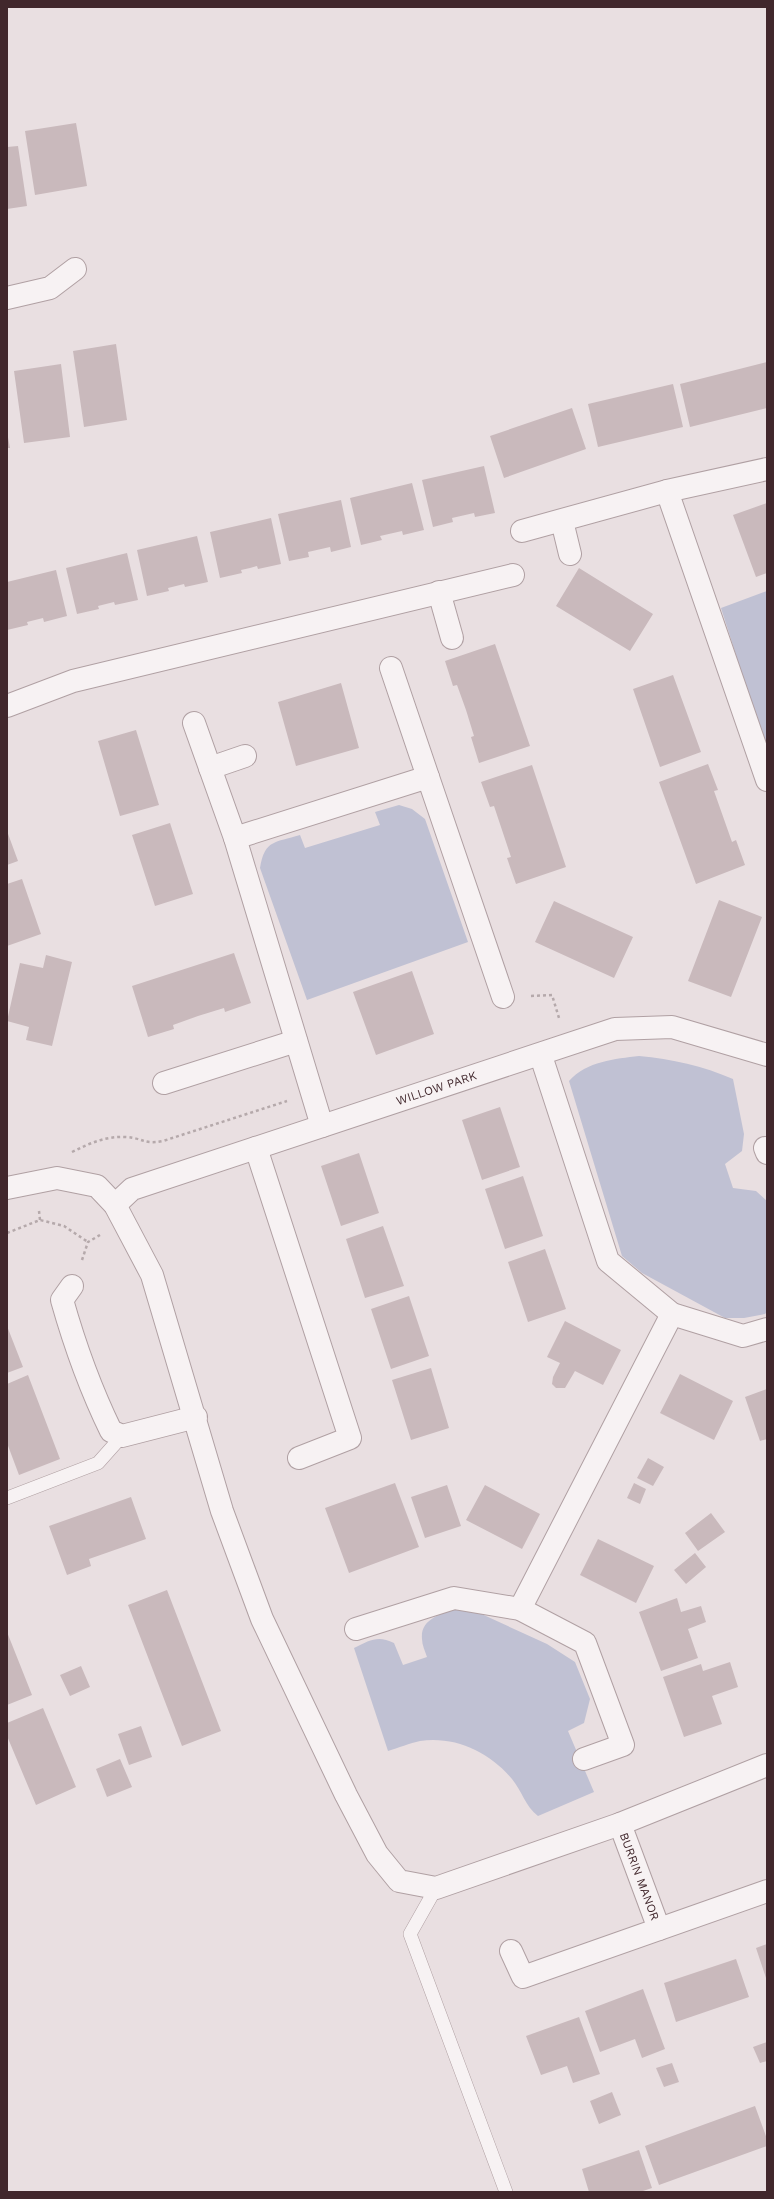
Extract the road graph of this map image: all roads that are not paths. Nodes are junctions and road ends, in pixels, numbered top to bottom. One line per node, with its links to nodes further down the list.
1 (75, 269): 2 (street)
2 (7, 298)
3 (767, 469): 4 (street)
4 (667, 491): 5 (street); 17 (street)
5 (562, 521): 6 (street); 7 (street)
6 (522, 530)
7 (570, 554)
8 (513, 575): 9 (street)
9 (439, 592): 10 (street); 12 (street)
10 (452, 638)
11 (391, 668): 16 (street)
12 (7, 706)
13 (194, 723): 15 (street)
14 (245, 756): 15 (street)
15 (210, 768): 18 (street)
16 (428, 777): 18 (street); 19 (street)
17 (767, 780)
18 (234, 838): 20 (street)
19 (503, 997)
20 (296, 1040): 23 (street); 24 (street)
21 (540, 1056): 22 (street, WILLOW PARK); 24 (street, WILLOW PARK); 29 (street)
22 (767, 1056)
23 (164, 1083)
24 (322, 1126): 25 (street, WILLOW PARK)
25 (256, 1148): 27 (street, WILLOW PARK); 33 (street)
26 (7, 1188): 27 (street)
27 (120, 1214): 31 (street)
28 (72, 1286): 32 (street)
29 (672, 1314): 30 (street); 35 (street)
30 (767, 1329)
31 (196, 1417): 32 (street); 40 (street)
32 (122, 1436): 34 (lane)
33 (299, 1458)
34 (7, 1498)
35 (520, 1609): 36 (street); 37 (street)
36 (356, 1629)
37 (584, 1759)
38 (767, 1765): 39 (street)
39 (620, 1824): 40 (street); 42 (street, BURRIN MANOR)
40 (436, 1888): 44 (lane)
41 (767, 1890): 42 (street)
42 (659, 1929): 43 (street)
43 (511, 1951)
44 (506, 2192)

